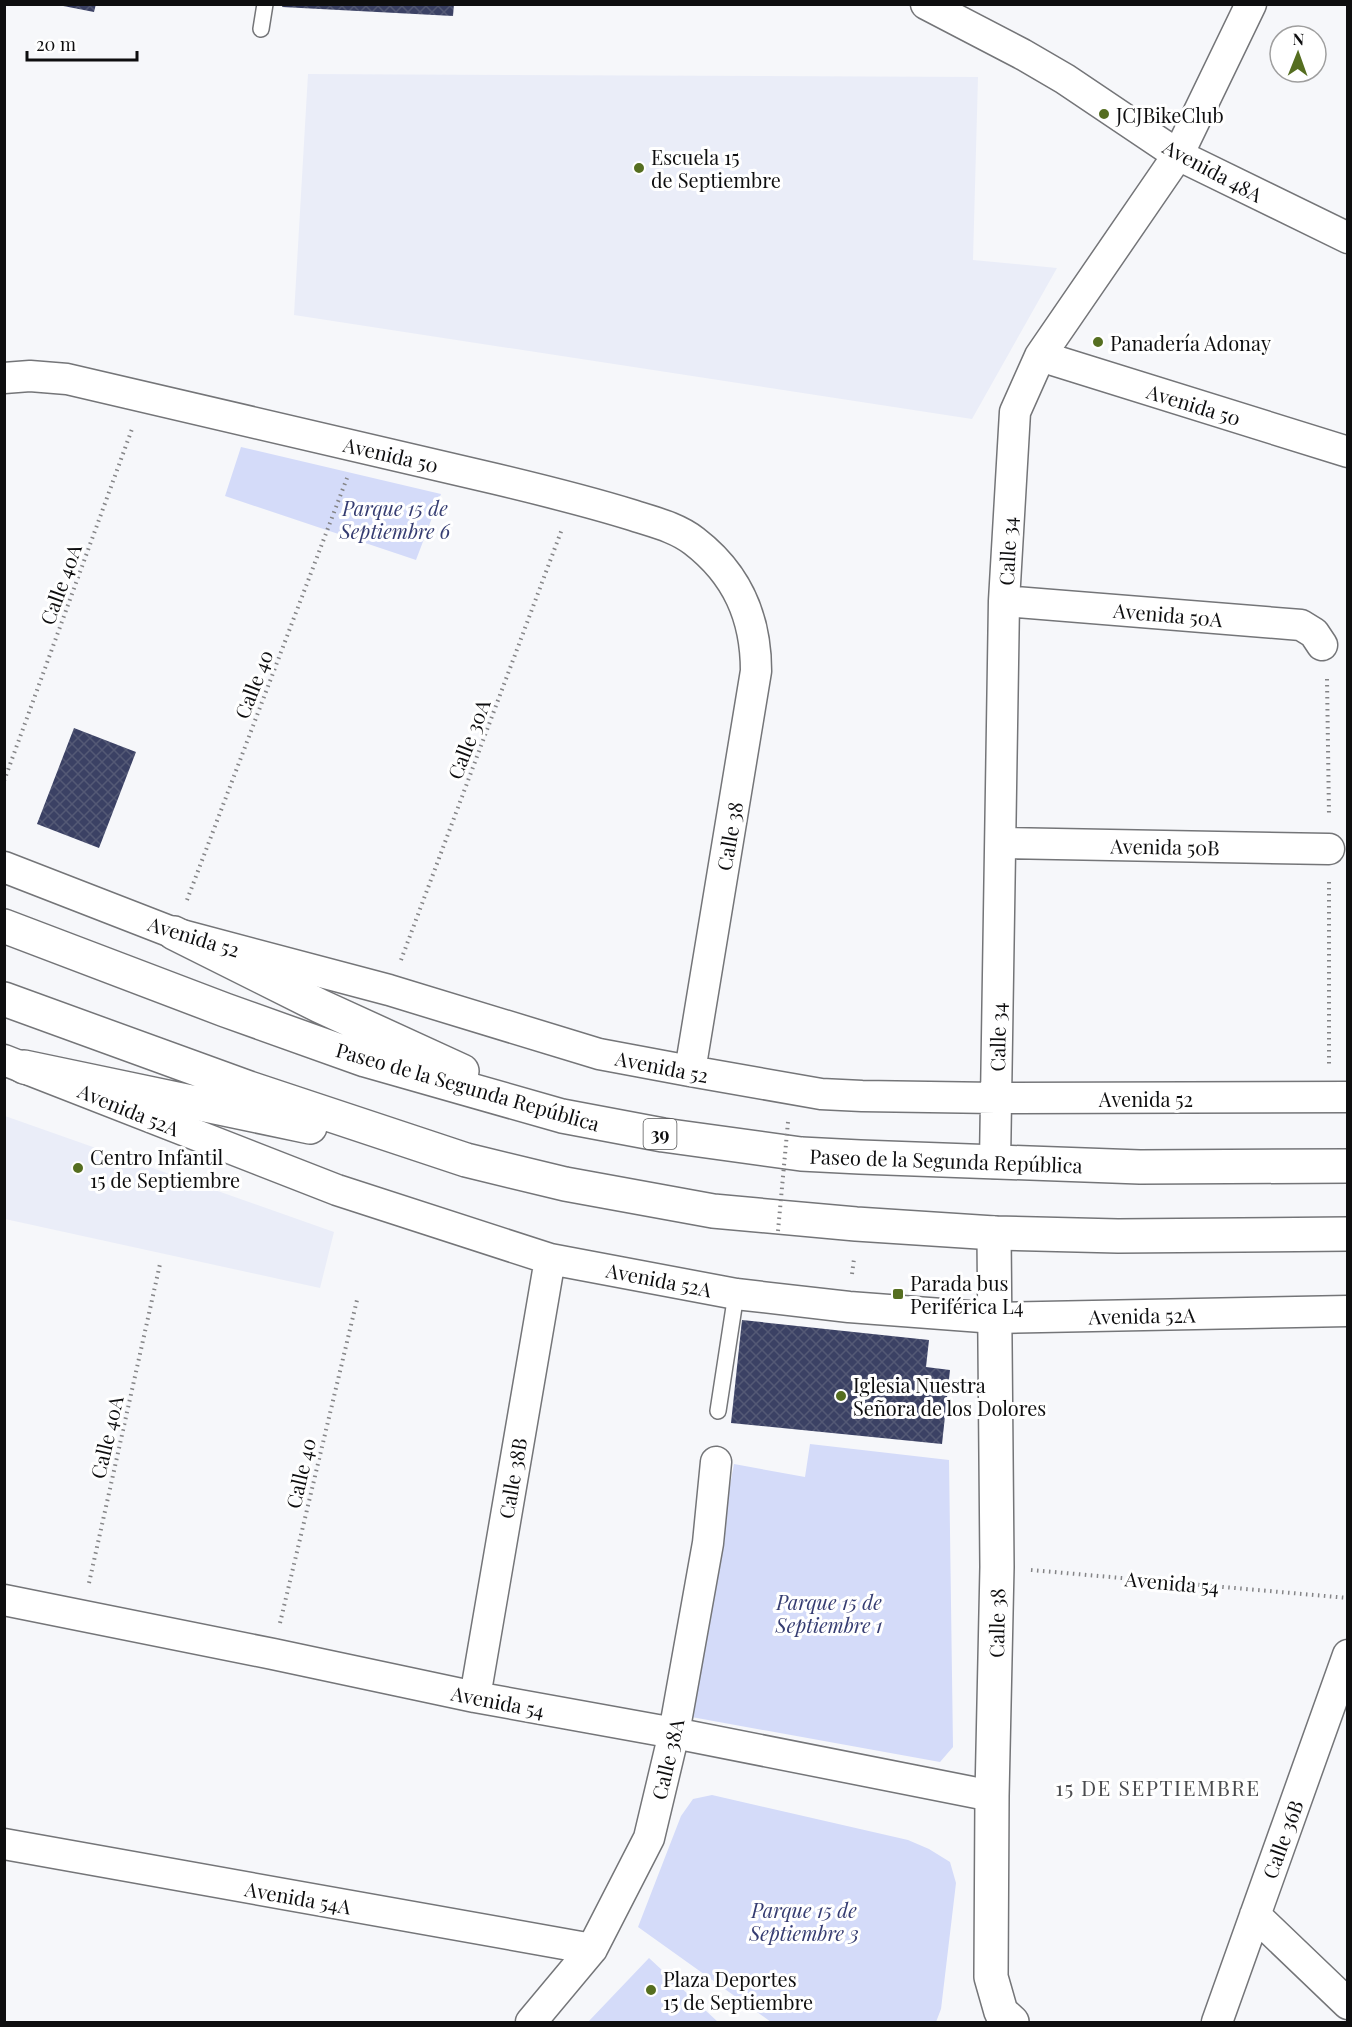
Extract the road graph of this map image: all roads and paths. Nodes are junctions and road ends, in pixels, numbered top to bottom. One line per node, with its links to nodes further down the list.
1 (265, 4): 4 (lane)
2 (927, 4): 5 (street, Avenida 48A)
3 (1251, 4): 5 (street, Calle 34)
4 (261, 28)
5 (1178, 155): 6 (street, Avenida 48A); 7 (street, Calle 34)
6 (1347, 238)
7 (1040, 356): 11 (street, Avenida 50); 14 (street, Calle 34)
8 (4, 378): 9 (street, Avenida 50)
9 (144, 397): 10 (street, Avenida 50); 16 (path, Calle 40A)
10 (359, 446): 12 (street, Avenida 50); 21 (path, Calle 40)
11 (1347, 452)
12 (574, 497): 13 (street, Avenida 50); 22 (path, Calle 30A)
13 (743, 601): 25 (street, Calle 38)
14 (1004, 601): 15 (street, Avenida 50A); 17 (street, Calle 34)
15 (1322, 645)
16 (4, 781)
17 (1001, 843): 18 (street, Avenida 50B); 27 (street, Calle 34)
18 (1329, 849)
19 (4, 867): 21 (street, Avenida 52)
20 (4, 926): 28 (main road, Paseo de la Segunda República / 39)
21 (174, 933): 22 (street, Avenida 52); 28 (main road)
22 (390, 990): 25 (street, Avenida 52)
23 (4, 999): 30 (main road)
24 (14, 1063): 30 (main road); 36 (street, Avenida 52A)
25 (690, 1071): 27 (street, Avenida 52)
26 (1347, 1097): 27 (street, Avenida 52)
27 (996, 1098): 31 (street, Calle 34)
28 (562, 1116): 31 (main road, Paseo de la Segunda República / 39)
29 (788, 1122): 33 (path, bridge)
30 (466, 1160): 34 (main road)
31 (995, 1163): 32 (main road, Paseo de la Segunda República / 39)
32 (1347, 1166)
33 (778, 1231)
34 (994, 1233): 35 (main road); 41 (main road, Calle 38)
35 (1347, 1234)
36 (550, 1259): 38 (street, Avenida 52A); 50 (street, Calle 38B)
37 (160, 1264): 47 (path, Calle 40A)
38 (736, 1294): 41 (street, Avenida 52A); 42 (lane)
39 (357, 1300): 48 (path, Calle 40)
40 (1347, 1311): 41 (street, Avenida 52A)
41 (995, 1318): 44 (main road, Calle 38)
42 (718, 1412)
43 (716, 1462): 51 (street, Calle 38A)
44 (997, 1566): 45 (path, Avenida 54); 52 (main road, Calle 38)
45 (1347, 1598)
46 (4, 1600): 47 (street, Avenida 54)
47 (81, 1616): 48 (street, Avenida 54)
48 (273, 1654): 50 (street, Avenida 54)
49 (1347, 1655): 54 (street, Calle 36B)
50 (475, 1697): 51 (street, Avenida 54)
51 (674, 1733): 52 (street, Avenida 54); 55 (street, Calle 38A)
52 (992, 1797): 57 (main road, Calle 38)
53 (4, 1844): 55 (street, Avenida 54A)
54 (1255, 1915): 56 (street); 59 (street, Calle 36B)
55 (592, 1949): 58 (street, Calle 38A)
56 (1347, 2004)
57 (1003, 2019)
58 (531, 2022)
59 (1217, 2022)

